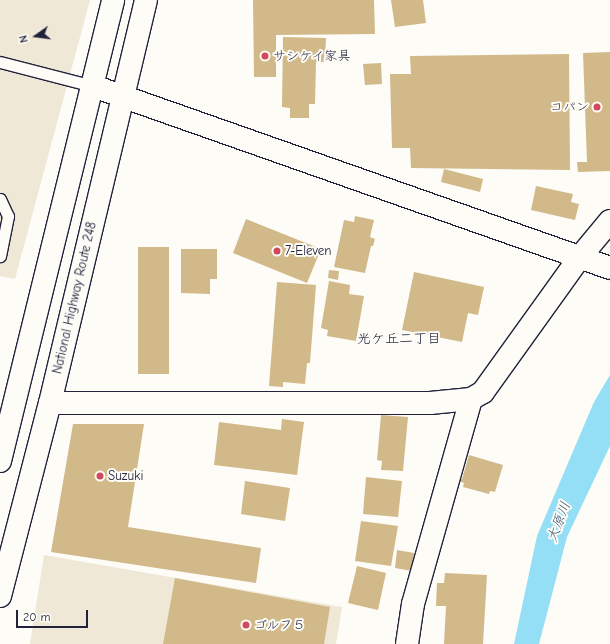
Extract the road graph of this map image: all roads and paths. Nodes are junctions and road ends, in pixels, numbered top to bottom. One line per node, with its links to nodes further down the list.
1 (113, 0): 4 (main road)
2 (146, 0): 5 (main road, National Highway Route 248)
3 (0, 62): 4 (lane)
4 (93, 86): 5 (main road); 12 (main road)
5 (124, 94): 9 (main road); 11 (main road, National Highway Route 248)
6 (0, 199): 8 (lane)
7 (610, 221): 9 (main road)
8 (0, 256)
9 (595, 263): 10 (main road)
10 (471, 400): 11 (main road); 14 (main road)
11 (50, 403): 13 (main road, National Highway Route 248)
12 (0, 461)
13 (0, 596)
14 (407, 644)

